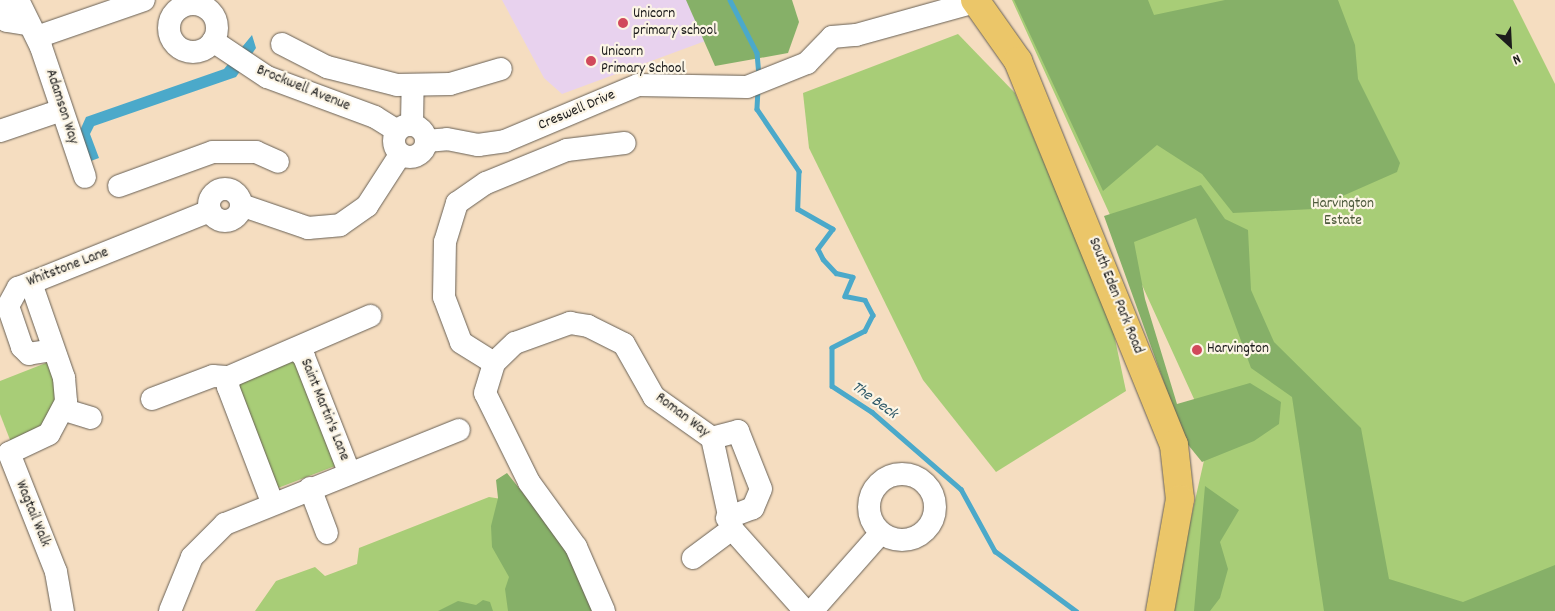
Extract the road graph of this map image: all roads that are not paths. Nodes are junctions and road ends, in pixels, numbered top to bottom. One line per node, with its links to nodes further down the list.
1 (18, 0): 7 (street, Adamson Way)
2 (144, 0): 7 (street)
3 (151, 0): 6 (street)
4 (975, 1): 15 (street, Creswell Drive); 49 (main road, South Eden Park Road)
5 (0, 2): 7 (street)
6 (174, 13): 8 (street); 8 (street)
7 (32, 31): 12 (street, Adamson Way)
8 (213, 41): 13 (street, Brockwell Avenue)
9 (282, 44): 11 (street)
10 (501, 68): 11 (street)
11 (413, 86): 13 (street)
12 (62, 110): 14 (street); 20 (street, Adamson Way)
13 (404, 127): 15 (street); 18 (street)
14 (0, 132)
15 (426, 141): 18 (street)
16 (625, 143): 29 (street)
17 (225, 152): 19 (street); 21 (street); 22 (street)
18 (400, 155): 23 (street)
19 (278, 162)
20 (85, 177)
21 (119, 186)
22 (225, 188): 23 (street); 24 (street)
23 (241, 206): 24 (street)
24 (210, 211): 25 (street, Whitstone Lane)
25 (31, 283): 28 (street); 28 (street, Whitstone Lane)
26 (370, 316): 27 (street, Saint Martin's Lane)
27 (298, 350): 30 (street, Saint Martin's Lane); 37 (street, Saint Martin's Lane)
28 (55, 354): 32 (street)
29 (494, 363): 35 (street, Roman Way); 46 (street)
30 (229, 377): 31 (street, Saint Martin's Lane); 39 (street)
31 (152, 400)
32 (65, 410): 33 (street); 36 (street, Wagtail Walk)
33 (91, 418)
34 (460, 430): 37 (street, Saint Martin's Lane)
35 (712, 438): 40 (street, Roman Way); 40 (street)
36 (4, 455): 44 (street, Wagtail Walk)
37 (349, 472): 38 (street, Saint Martin's Lane)
38 (310, 488): 39 (street, Saint Martin's Lane); 41 (street)
39 (272, 502): 45 (street, Saint Martin's Lane)
40 (729, 523): 43 (street); 47 (street)
41 (327, 534)
42 (880, 534): 48 (street)
43 (693, 558)
44 (63, 611)
45 (170, 611)
46 (604, 611)
47 (805, 611)
48 (812, 611)
49 (1160, 611)

